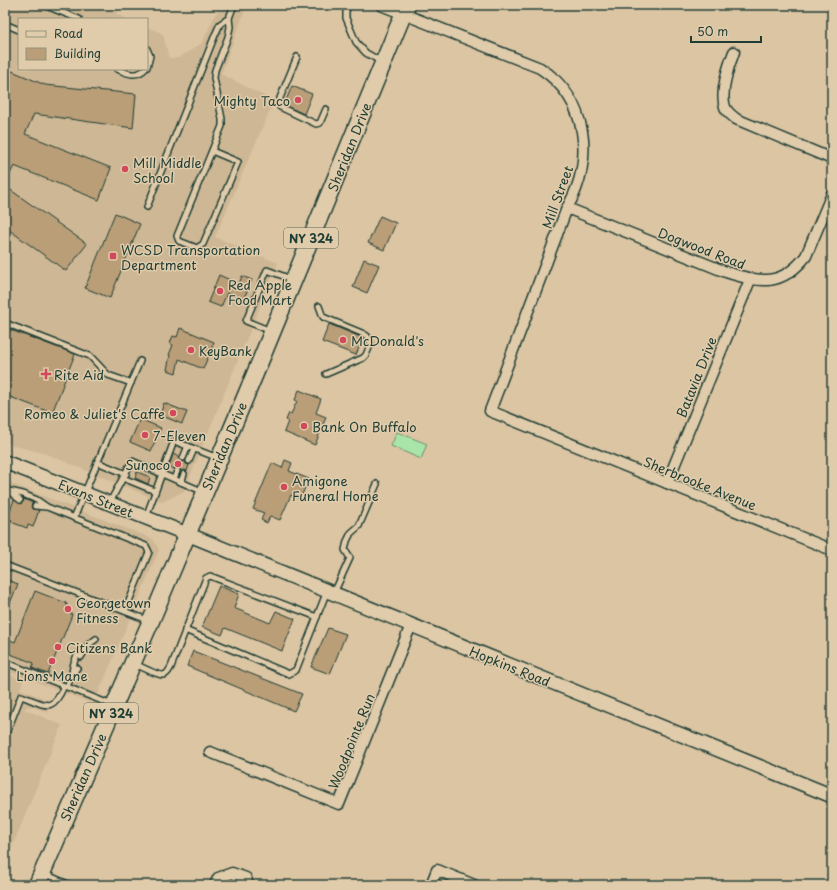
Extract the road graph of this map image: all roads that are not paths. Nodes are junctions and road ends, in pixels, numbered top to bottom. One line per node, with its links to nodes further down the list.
1 (45, 5): 6 (lane)
2 (234, 5): 7 (lane)
3 (349, 5): 13 (lane)
4 (381, 5): 5 (street, Mill Street)
5 (405, 9): 13 (main road, Sheridan Drive / NY 324); 22 (street, Mill Street)
6 (77, 18)
7 (229, 18): 18 (lane); 21 (lane)
8 (5, 24): 9 (lane)
9 (18, 30)
10 (148, 52): 14 (lane)
11 (734, 52): 19 (street)
12 (297, 57): 17 (lane)
13 (383, 62): 23 (main road, Sheridan Drive / NY 324)
14 (148, 63)
15 (120, 70): 16 (lane)
16 (144, 70)
17 (326, 109)
18 (212, 151): 18 (lane)
19 (832, 158)
20 (832, 194): 24 (street, Dogwood Road)
21 (147, 207)
22 (567, 208): 24 (street, Dogwood Road); 31 (street, Mill Street)
23 (294, 280): 27 (main road, Sheridan Drive / NY 324); 27 (lane)
24 (750, 280): 45 (street, Batavia Drive)
25 (319, 306): 29 (lane)
26 (5, 322): 30 (lane)
27 (273, 331): 35 (main road, Sheridan Drive / NY 324)
28 (140, 361): 30 (lane)
29 (326, 374)
30 (131, 384): 38 (lane)
31 (558, 438): 45 (street, Sherbrooke Avenue)
32 (188, 446): 33 (lane); 34 (lane); 40 (lane)
33 (194, 449): 35 (lane); 36 (lane)
34 (182, 458)
35 (219, 459): 49 (main road, Sheridan Drive / NY 324)
36 (189, 461)
37 (5, 462): 50 (street, Evans Street)
38 (97, 462): 42 (lane); 50 (lane)
39 (177, 471): 43 (lane)
40 (161, 473): 42 (lane); 43 (lane); 48 (lane)
41 (184, 474): 44 (lane)
42 (124, 476): 48 (lane); 52 (lane)
43 (174, 479): 44 (lane)
44 (181, 482): 49 (lane)
45 (667, 483): 58 (street, Sherbrooke Avenue)
46 (377, 484): 60 (lane)
47 (7, 491): 51 (lane); 54 (lane)
48 (155, 491): 55 (lane)
49 (205, 492): 57 (main road, Sheridan Drive / NY 324)
50 (84, 493): 52 (street, Evans Street); 56 (lane)
51 (20, 500)
52 (109, 503): 55 (street, Evans Street)
53 (35, 506): 54 (lane)
54 (47, 507): 56 (lane)
55 (146, 517): 57 (street, Evans Street)
56 (74, 518): 61 (lane)
57 (187, 534): 60 (street, Hopkins Road); 63 (main road, Sheridan Drive / NY 324)
58 (832, 550)
59 (5, 565): 61 (lane)
60 (330, 593): 62 (lane); 64 (street, Hopkins Road)
61 (125, 611): 63 (lane)
62 (317, 617): 65 (lane); 65 (lane)
63 (151, 621): 70 (main road, Sheridan Drive / NY 324)
64 (411, 626): 76 (street, Woodpointe Run); 77 (street, Hopkins Road)
65 (185, 630): 70 (lane)
66 (96, 639): 67 (lane)
67 (88, 645): 68 (lane); 72 (lane)
68 (81, 657)
69 (5, 662): 73 (lane)
70 (132, 663): 74 (main road, Sheridan Drive / NY 324)
71 (77, 668): 72 (lane)
72 (72, 674): 73 (lane)
73 (65, 686): 74 (lane); 75 (lane)
74 (114, 706): 78 (main road, Sheridan Drive / NY 324)
75 (5, 737)
76 (210, 752)
77 (832, 796)
78 (39, 879): 79 (lane)
79 (70, 885)
80 (215, 885): 81 (street)
81 (248, 885)
82 (431, 885): 83 (street)
83 (474, 885)

